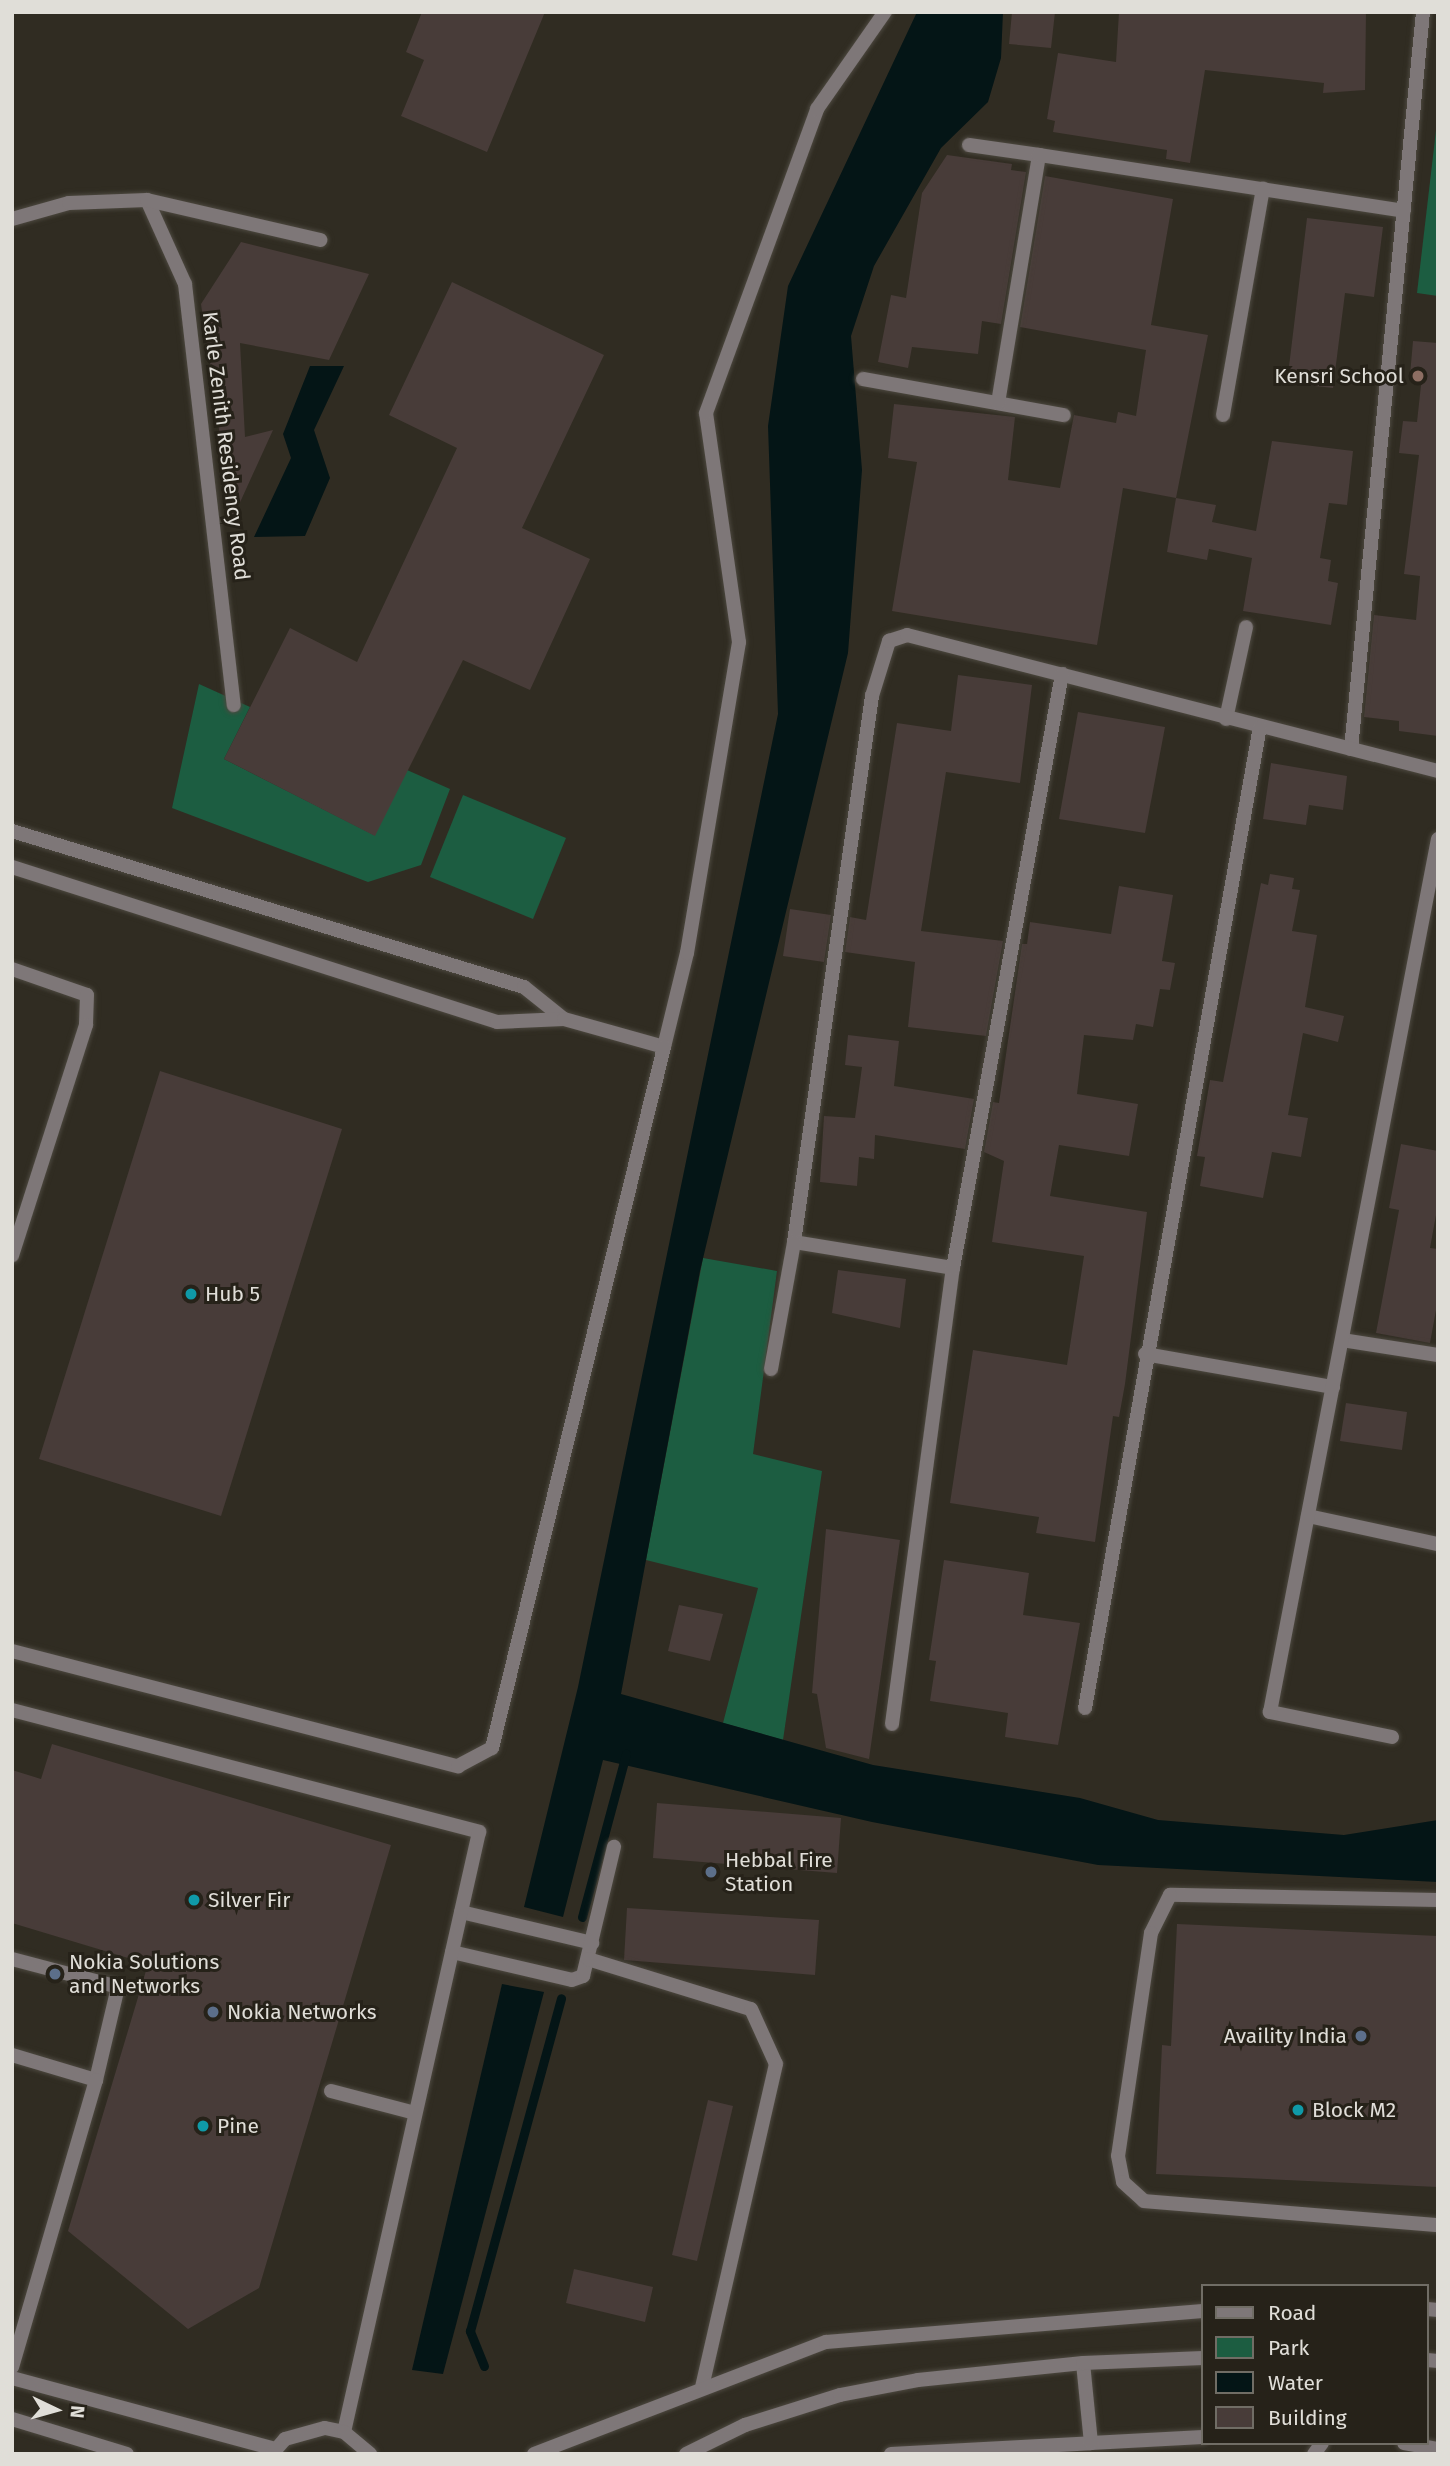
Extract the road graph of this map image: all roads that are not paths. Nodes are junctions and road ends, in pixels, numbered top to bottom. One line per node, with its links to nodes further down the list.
1 (885, 12): 26 (street)
2 (1423, 12): 7 (street)
3 (969, 145): 4 (street)
4 (1039, 155): 5 (street); 11 (street)
5 (1263, 189): 7 (street); 13 (street)
6 (147, 200): 8 (street); 9 (street); 16 (street, Karle Zenith Residency Road)
7 (1404, 211): 19 (street)
8 (12, 219)
9 (320, 240)
10 (863, 379): 11 (street)
11 (998, 403): 12 (street)
12 (1064, 415)
13 (1223, 415)
14 (1246, 627): 17 (street)
15 (1062, 674): 17 (street); 27 (street); 29 (street)
16 (234, 705)
17 (1226, 719): 18 (street)
18 (1261, 727): 19 (street); 31 (street)
19 (1351, 749): 20 (street)
20 (1438, 771)
21 (12, 831): 25 (street)
22 (1438, 839): 30 (street)
23 (12, 867): 25 (street)
24 (12, 969): 28 (street)
25 (564, 1019): 26 (street)
26 (664, 1047): 37 (street)
27 (794, 1242): 29 (street); 33 (street)
28 (12, 1255)
29 (953, 1268): 40 (street)
30 (1342, 1340): 32 (street); 34 (street)
31 (1146, 1354): 34 (street); 38 (street)
32 (1438, 1355)
33 (771, 1369)
34 (1333, 1387): 35 (street)
35 (1308, 1516): 36 (street); 41 (street)
36 (1438, 1544)
37 (12, 1651)
38 (1085, 1709)
39 (12, 1710): 44 (street)
40 (891, 1724)
41 (1392, 1737)
42 (614, 1847): 45 (street)
43 (1438, 1900): 53 (street)
44 (461, 1912): 45 (street); 46 (street)
45 (592, 1943): 48 (street)
46 (452, 1952): 48 (street); 52 (street)
47 (12, 1959): 50 (street)
48 (588, 1959): 59 (street)
49 (12, 2055): 50 (street)
50 (96, 2080): 57 (street)
51 (331, 2091): 52 (street)
52 (415, 2113): 61 (street)
53 (1438, 2225)
54 (1202, 2311): 59 (street)
55 (1202, 2358): 56 (street)
56 (1083, 2363): 63 (street); 70 (street)
57 (12, 2367)
58 (12, 2378): 66 (street)
59 (702, 2386): 69 (street)
60 (12, 2419): 67 (street)
61 (344, 2432): 66 (street); 68 (street)
62 (1202, 2437): 63 (street)
63 (1091, 2443): 71 (street)
64 (1415, 2445): 65 (street)
65 (1438, 2449)
66 (274, 2451)
67 (127, 2454)
68 (370, 2454)
69 (534, 2454)
70 (687, 2454)
71 (891, 2454)

